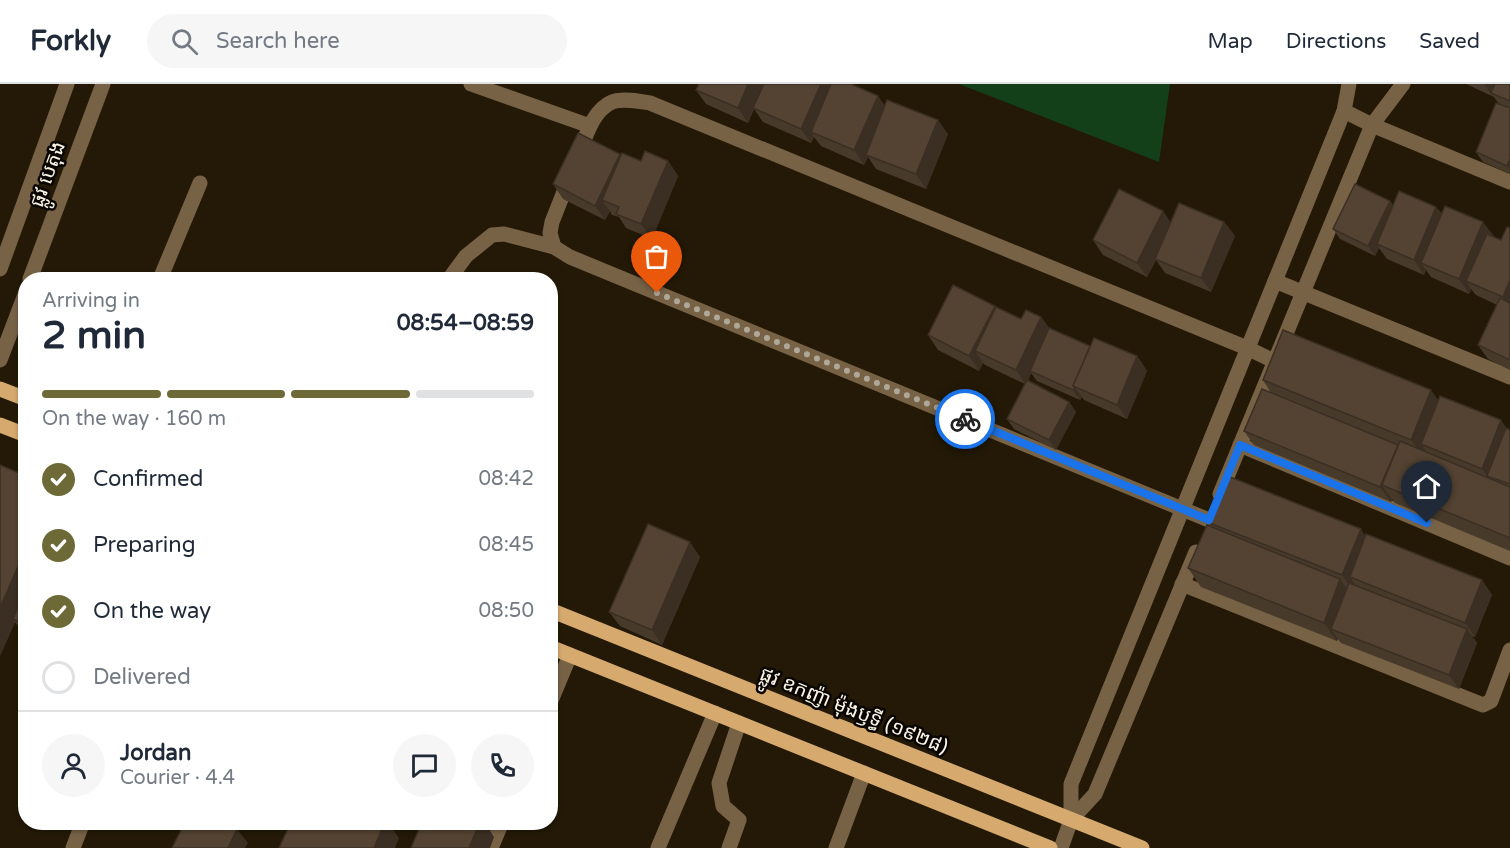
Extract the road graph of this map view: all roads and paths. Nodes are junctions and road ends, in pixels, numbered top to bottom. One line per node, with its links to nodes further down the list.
1 (68, 84): 12 (street, ផ្លូវ បេតុង)
2 (103, 84): 13 (street, ផ្លូវ បេតុង)
3 (471, 84): 8 (street)
4 (1349, 84): 6 (street)
5 (1403, 84): 7 (street)
6 (1344, 111): 7 (street); 16 (street)
7 (1372, 125): 9 (street); 17 (street)
8 (590, 126): 11 (street); 19 (street)
9 (1510, 182)
10 (200, 183): 14 (street)
11 (554, 247): 15 (street); 28 (street)
12 (0, 269)
13 (33, 272)
14 (162, 272)
15 (454, 272)
16 (1275, 281): 17 (street); 19 (street)
17 (1302, 292): 21 (street); 22 (street)
18 (18, 313): 20 (street)
19 (1247, 348): 21 (street); 28 (street)
20 (0, 360)
21 (1274, 361): 27 (street)
22 (1510, 377)
23 (0, 389): 24 (main road)
24 (18, 396)
25 (0, 425): 26 (main road)
26 (18, 432)
27 (1240, 445): 29 (street); 30 (street)
28 (1182, 508): 29 (street); 40 (street)
29 (1204, 531): 31 (street)
30 (1510, 558)
31 (1182, 584): 34 (street); 40 (street)
32 (558, 613): 40 (main road, ផ្លូវ ឧកញ៉ា ម៉ុងឫទ្ធី (១៩២៨))
33 (558, 650): 35 (main road)
34 (1510, 650)
35 (570, 655): 36 (street); 37 (main road)
36 (558, 684)
37 (714, 713): 38 (main road); 45 (street)
38 (739, 723): 39 (main road); 46 (street)
39 (864, 773): 47 (street); 48 (main road)
40 (1071, 820): 49 (street); 50 (main road, ផ្លូវ ឧកញ៉ា ម៉ុងឫទ្ធី (១៩២៨))
41 (80, 830): 43 (street)
42 (499, 830): 44 (street)
43 (73, 848)
44 (491, 848)
45 (658, 848)
46 (729, 848)
47 (836, 848)
48 (1050, 848)
49 (1060, 848)
50 (1142, 848)

